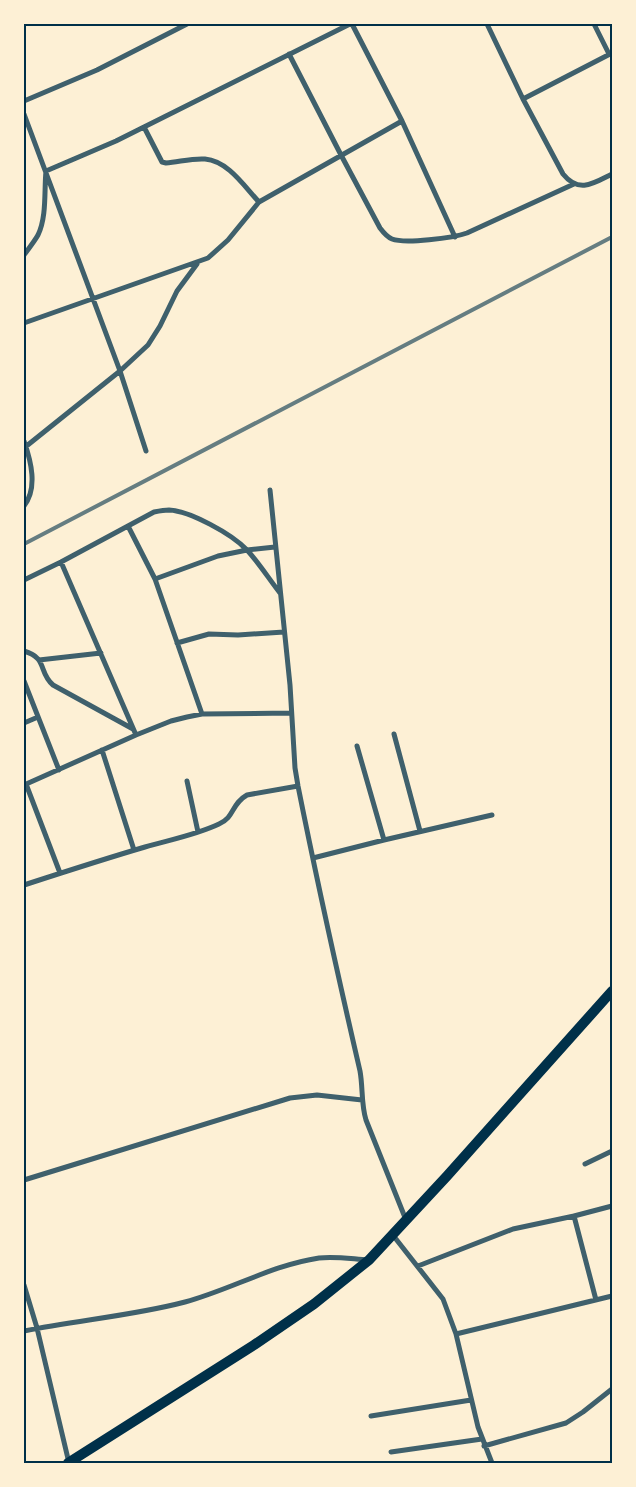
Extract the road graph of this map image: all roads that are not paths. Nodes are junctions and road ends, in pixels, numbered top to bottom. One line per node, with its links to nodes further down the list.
1 (187, 24): 8 (street)
2 (351, 24): 6 (street); 10 (street)
3 (487, 24): 7 (street)
4 (594, 24): 5 (street)
5 (610, 53): 7 (street)
6 (289, 54): 11 (street); 12 (street)
7 (523, 99): 15 (street)
8 (24, 101)
9 (24, 114): 13 (street)
10 (402, 121): 12 (street); 17 (street)
11 (144, 127): 13 (street); 16 (street)
12 (341, 156): 16 (street); 17 (street)
13 (46, 171): 18 (street); 20 (street)
14 (612, 174): 15 (street)
15 (574, 184): 17 (street)
16 (259, 202): 19 (street)
17 (455, 237)
18 (24, 255)
19 (199, 262): 20 (street); 22 (street)
20 (93, 298): 21 (street); 22 (street)
21 (24, 323)
22 (120, 371): 23 (street); 24 (street)
23 (24, 445): 26 (street)
24 (146, 451)
25 (270, 490): 28 (street)
26 (24, 506)
27 (128, 526): 29 (street); 30 (street); 31 (street)
28 (275, 547): 29 (street); 33 (street)
29 (247, 550): 31 (street); 33 (street)
30 (61, 562): 32 (street); 37 (street)
31 (155, 579): 35 (street)
32 (24, 580)
33 (280, 593): 34 (street)
34 (284, 632): 35 (street); 40 (street)
35 (177, 644): 41 (street)
36 (24, 651): 38 (street)
37 (101, 653): 38 (street); 44 (street)
38 (40, 660): 44 (street)
39 (24, 681): 42 (street)
40 (291, 713): 41 (street); 52 (street)
41 (202, 714): 46 (street)
42 (38, 717): 43 (street); 49 (street)
43 (24, 724)
44 (133, 729): 46 (street)
45 (394, 734): 54 (street)
46 (136, 735): 48 (street)
47 (357, 746): 56 (street)
48 (102, 750): 49 (street); 57 (street)
49 (59, 770): 51 (street)
50 (187, 781): 55 (street)
51 (25, 785): 59 (street)
52 (298, 786): 55 (street); 58 (street)
53 (492, 815): 54 (street)
54 (420, 831): 56 (street)
55 (198, 832): 57 (street)
56 (384, 840): 58 (street)
57 (134, 850): 59 (street)
58 (313, 858): 62 (street)
59 (60, 873): 60 (street)
60 (24, 885)
61 (612, 991): 68 (main road)
62 (362, 1100): 65 (street); 68 (street)
63 (612, 1151): 64 (street)
64 (585, 1164)
65 (24, 1180)
66 (612, 1206): 67 (street)
67 (574, 1216): 71 (street); 74 (street)
68 (406, 1221): 69 (main road)
69 (392, 1234): 70 (main road); 71 (street)
70 (369, 1260): 75 (street); 84 (main road)
71 (418, 1266): 77 (street)
72 (24, 1285): 75 (street)
73 (612, 1296): 74 (street)
74 (596, 1300): 77 (street)
75 (37, 1328): 76 (street); 84 (street)
76 (24, 1331)
77 (456, 1334): 79 (street)
78 (612, 1389): 82 (street)
79 (471, 1400): 80 (street); 81 (street)
80 (371, 1416)
81 (482, 1439): 82 (street); 83 (street)
82 (484, 1446): 85 (street)
83 (391, 1452)
84 (69, 1463)
85 (492, 1463)

